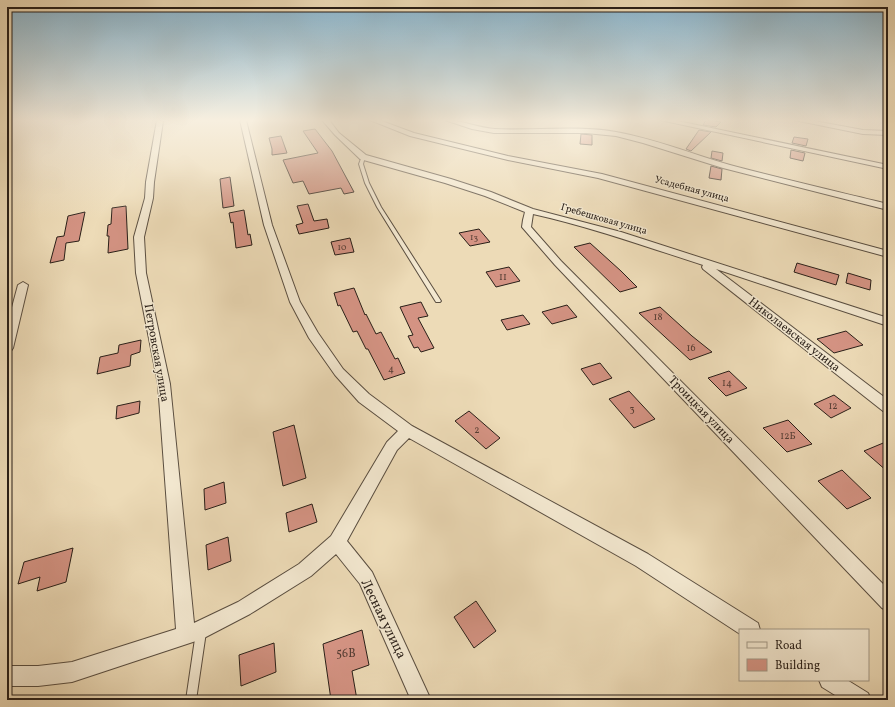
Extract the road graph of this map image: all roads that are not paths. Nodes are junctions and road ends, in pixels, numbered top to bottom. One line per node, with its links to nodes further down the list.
1 (155, 153): 23 (street, Петровская улица)
2 (249, 153): 19 (street)
3 (358, 153): 7 (street, Гребешковая улица)
4 (487, 153): 11 (street, Усадебная улица)
5 (684, 153): 9 (street)
6 (821, 153): 8 (street)
7 (363, 157): 10 (street, Гребешковая улица); 14 (lane)
8 (888, 167)
9 (888, 207)
10 (530, 211): 12 (street, Гребешковая улица); 21 (street, Троицкая улица)
11 (888, 254)
12 (702, 262): 15 (street, Гребешковая улица); 18 (street, Николаевская улица)
13 (23, 285): 16 (street)
14 (438, 301)
15 (888, 322)
16 (9, 334): 17 (street)
17 (7, 348)
18 (888, 407)
19 (407, 430): 20 (street); 22 (street)
20 (337, 542): 23 (street); 27 (street, Лесная улица)
21 (888, 602)
22 (749, 629)
23 (194, 633): 24 (street); 26 (lane)
24 (7, 676)
25 (832, 681): 28 (street)
26 (191, 700)
27 (421, 700)
28 (861, 700)

